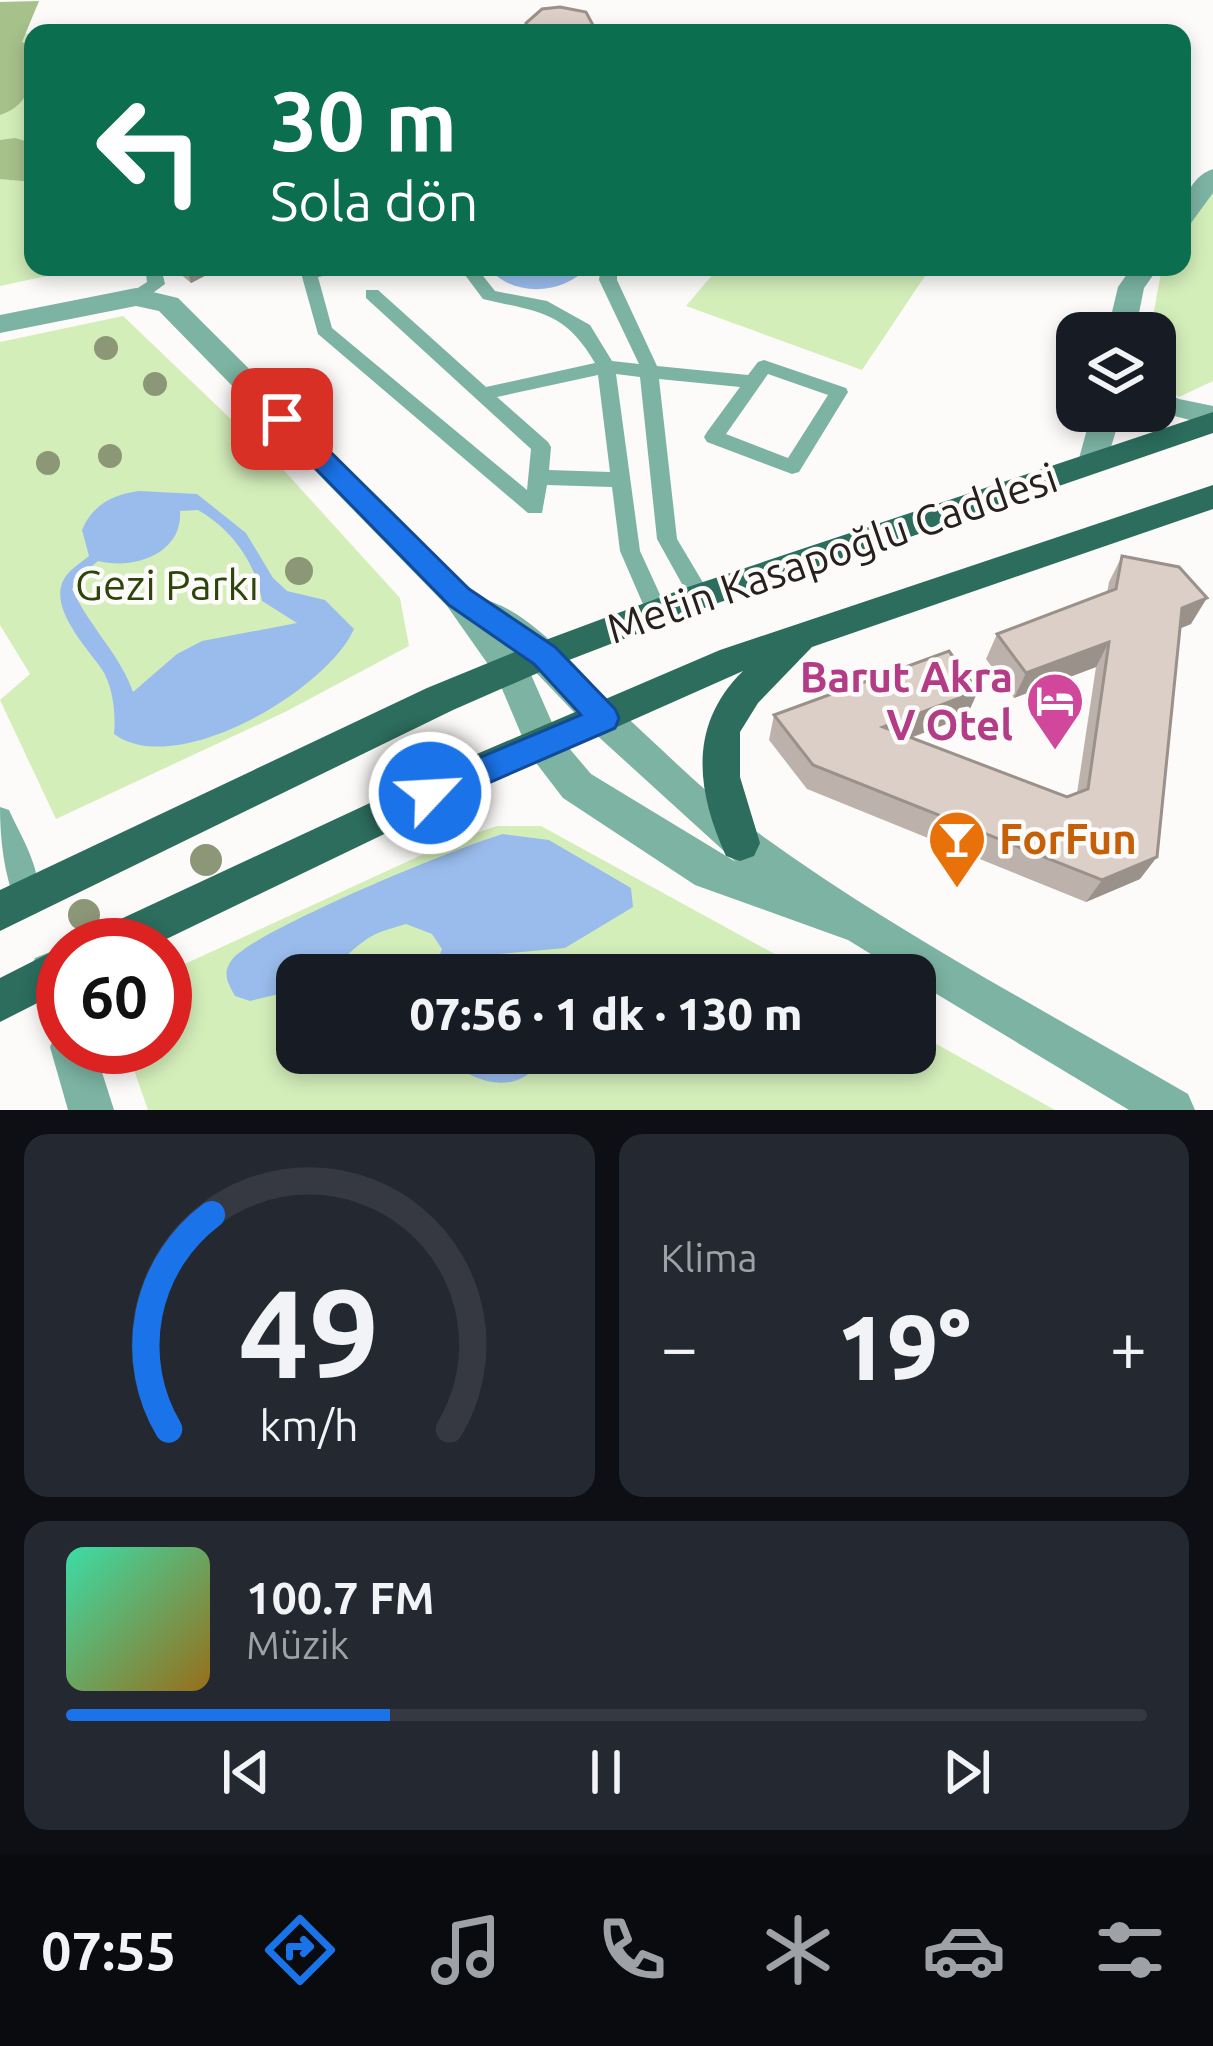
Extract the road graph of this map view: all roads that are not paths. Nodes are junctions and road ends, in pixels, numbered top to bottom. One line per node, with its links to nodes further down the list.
1 (1213, 176): 2 (street)
2 (1191, 206)
3 (155, 276): 9 (lane)
4 (310, 276): 20 (lane)
5 (474, 276): 12 (lane)
6 (608, 276): 13 (lane)
7 (1139, 276): 10 (street)
8 (371, 294): 15 (lane)
9 (136, 297): 11 (street); 26 (street)
10 (1126, 312)
11 (0, 324)
12 (606, 368): 13 (lane); 15 (lane); 21 (lane)
13 (649, 373): 14 (lane); 23 (lane)
14 (753, 382): 14 (lane)
15 (482, 394): 20 (lane)
16 (1176, 409): 17 (street)
17 (1213, 419): 19 (main road, Metin Kasapoğlu Caddesi)
18 (1101, 432): 19 (street)
19 (1093, 462): 23 (main road, Metin Kasapoğlu Caddesi)
20 (538, 477): 21 (lane)
21 (622, 480): 24 (lane)
22 (1213, 497): 25 (main road, Metin Kasapoğlu Caddesi)
23 (700, 596): 24 (main road, Metin Kasapoğlu Caddesi)
24 (657, 612): 26 (main road, Metin Kasapoğlu Caddesi)
25 (809, 634): 27 (main road, Metin Kasapoğlu Caddesi); 30 (main road)
26 (528, 662): 27 (street); 28 (street); 31 (main road, Metin Kasapoğlu Caddesi)
27 (604, 718): 28 (main road, Metin Kasapoğlu Caddesi); 30 (street)
28 (543, 744): 32 (main road, Metin Kasapoğlu Caddesi); 33 (street)
29 (0, 818): 31 (lane)
30 (740, 842): 33 (street)
31 (13, 903)
32 (168, 918)
33 (860, 926): 38 (street)
34 (36, 981): 35 (main road)
35 (0, 1001)
36 (80, 1074): 37 (street)
37 (91, 1110)
38 (1172, 1110)

